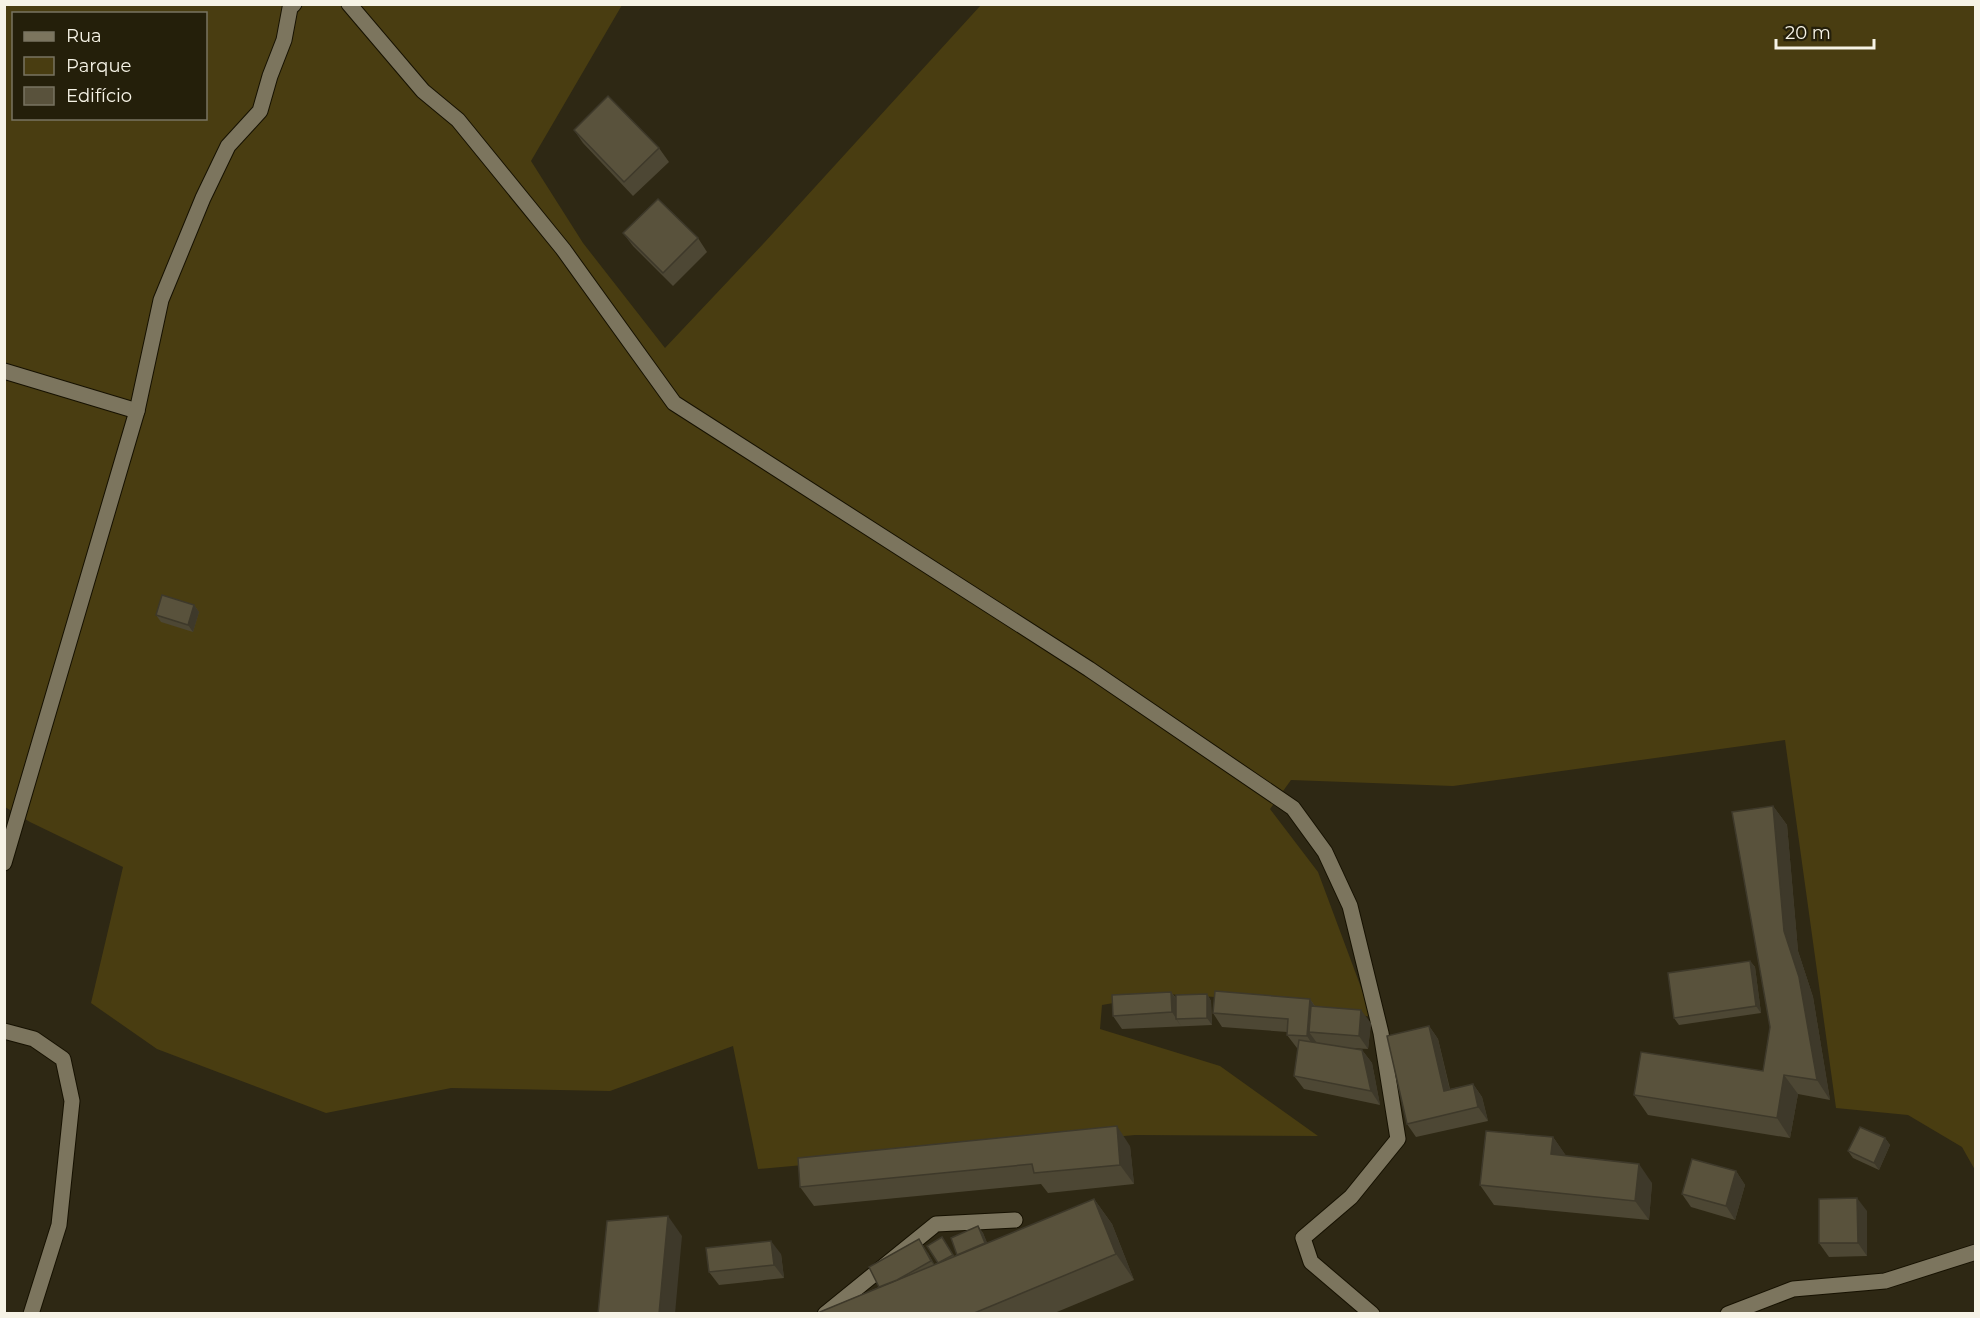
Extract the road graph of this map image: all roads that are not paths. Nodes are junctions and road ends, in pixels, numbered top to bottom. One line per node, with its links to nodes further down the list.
1 (294, 4): 4 (street)
2 (349, 4): 11 (street)
3 (4, 371): 4 (street)
4 (137, 411): 5 (street)
5 (4, 863)
6 (4, 1031): 9 (street)
7 (1015, 1220): 10 (street)
8 (1976, 1252): 12 (street)
9 (31, 1314)
10 (825, 1314)
11 (1372, 1314)
12 (1728, 1314)

